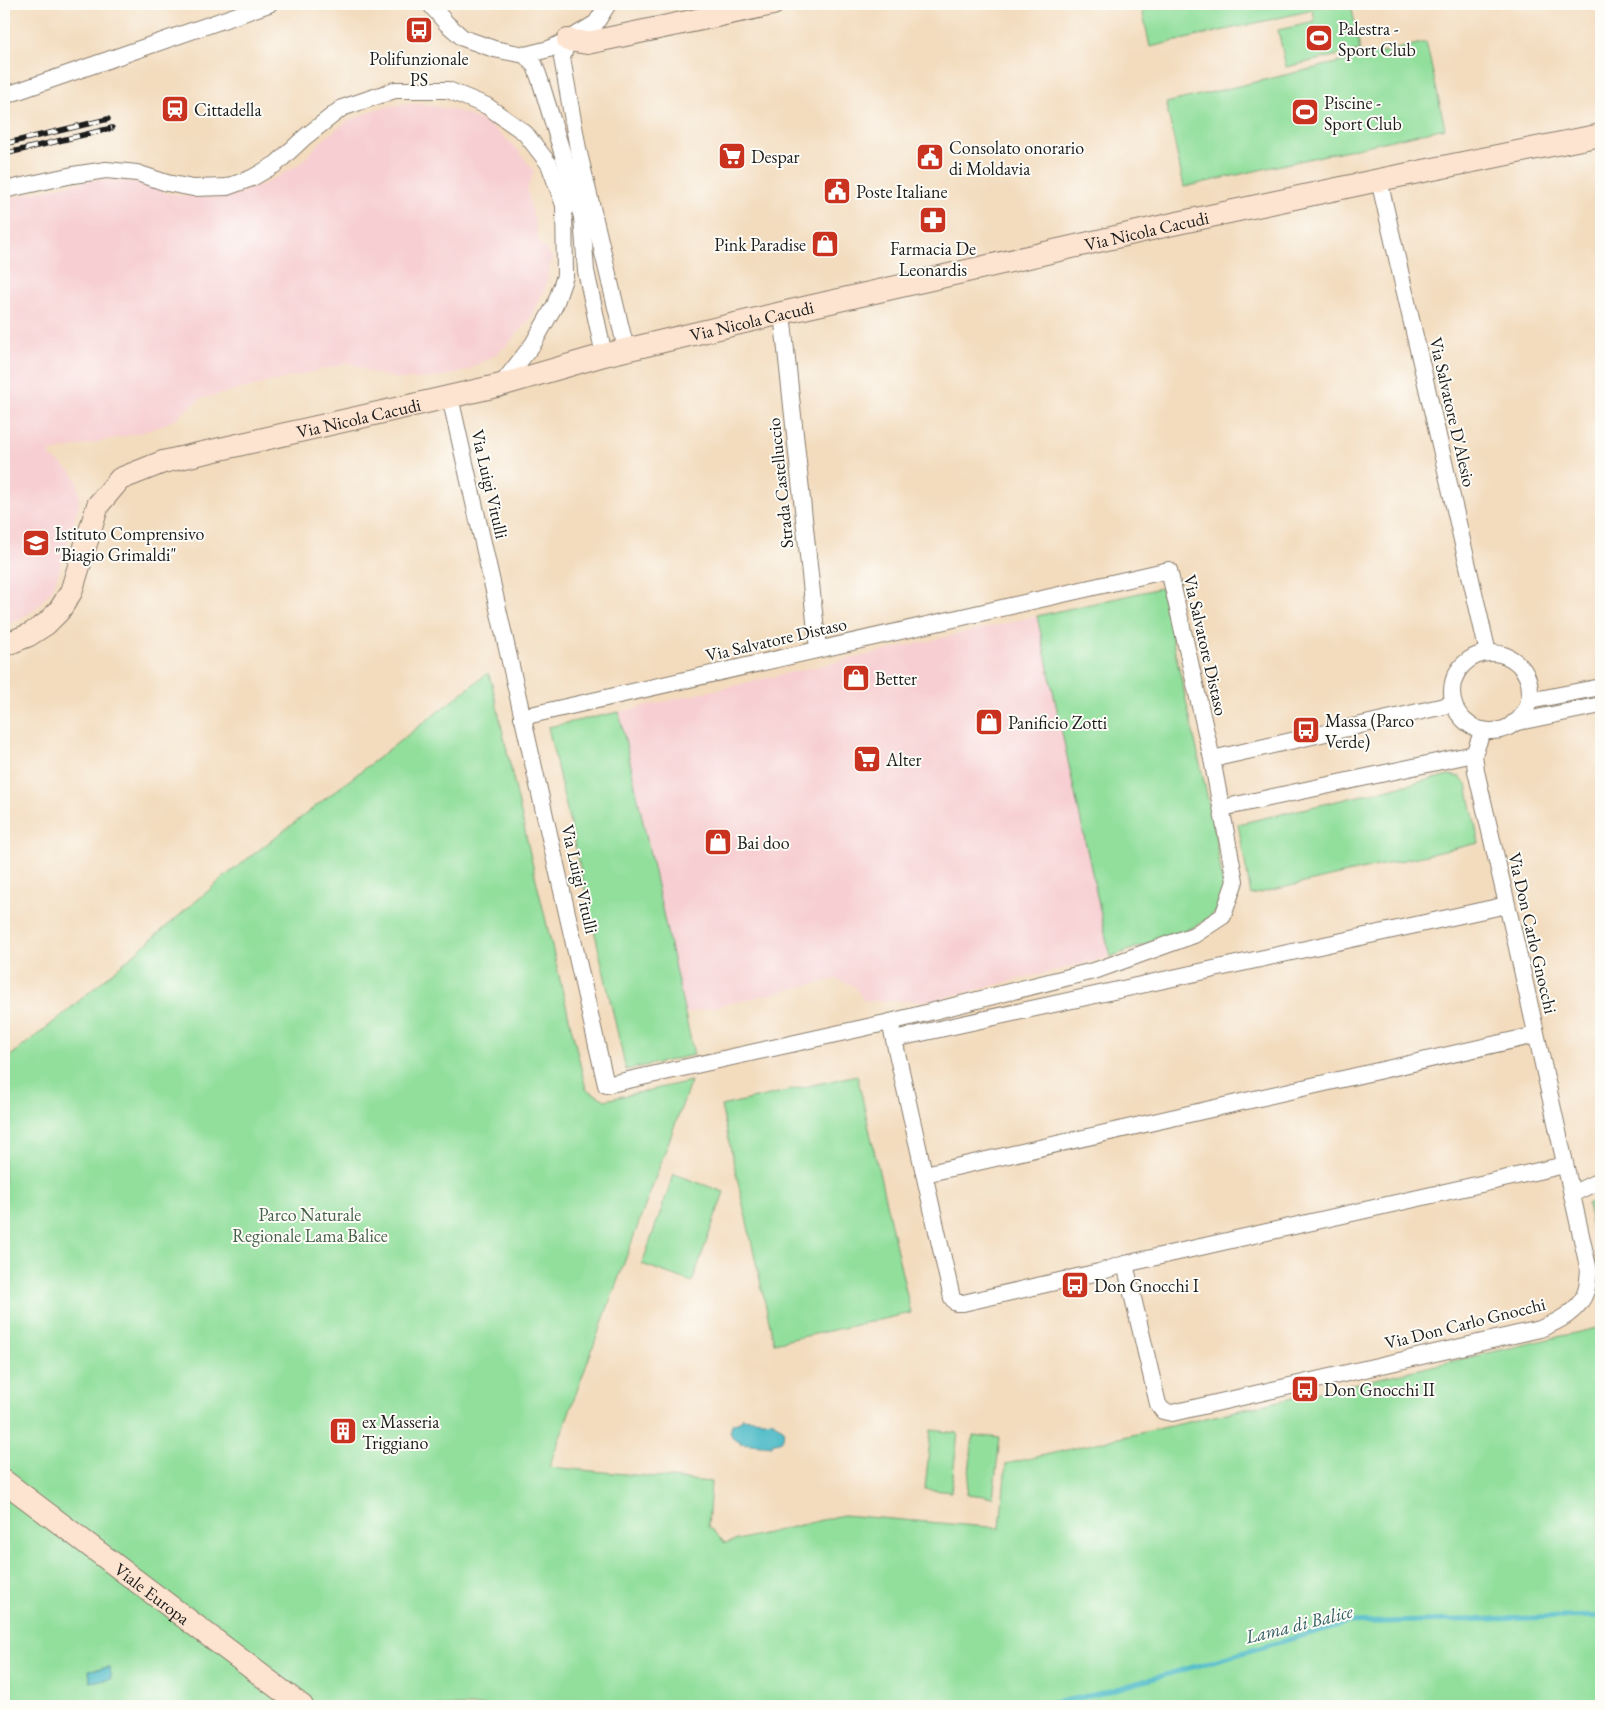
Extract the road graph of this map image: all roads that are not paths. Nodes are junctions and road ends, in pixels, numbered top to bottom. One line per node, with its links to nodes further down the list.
1 (269, 4): 7 (street)
2 (430, 4): 6 (street)
3 (608, 4): 5 (street)
4 (773, 4): 5 (street)
5 (568, 40): 6 (street); 12 (street)
6 (525, 55): 13 (street)
7 (4, 96)
8 (1599, 135): 9 (street, Via Nicola Cacudi)
9 (1379, 180): 11 (street, Via Nicola Cacudi); 18 (street, Via Salvatore D'Alesio)
10 (4, 190): 14 (street)
11 (782, 313): 12 (street, Via Nicola Cacudi); 17 (street, Strada Castelluccio)
12 (626, 349): 13 (street, Via Nicola Cacudi)
13 (604, 355): 14 (street, Via Nicola Cacudi)
14 (501, 385): 15 (street, Via Nicola Cacudi)
15 (450, 397): 16 (street, Via Nicola Cacudi); 23 (street, Via Luigi Vitulli)
16 (4, 644)
17 (818, 649): 23 (street, Via Salvatore Distaso); 27 (street, Via Salvatore Distaso)
18 (1488, 653): 20 (street); 21 (street)
19 (1601, 687): 20 (street)
20 (1529, 702): 24 (street)
21 (1453, 704): 25 (street); 27 (street)
22 (1601, 705): 24 (street)
23 (522, 717): 30 (street, Via Luigi Vitulli)
24 (1513, 724): 25 (street)
25 (1483, 730): 26 (street, Via Don Carlo Gnocchi)
26 (1474, 754): 28 (street); 29 (street, Via Don Carlo Gnocchi)
27 (1212, 759): 28 (street, Via Salvatore Distaso)
28 (1222, 808): 30 (street, Via Salvatore Distaso)
29 (1507, 905): 31 (street, Via Don Carlo Gnocchi); 32 (street)
30 (890, 1022): 32 (street)
31 (1536, 1035): 33 (street, Via Don Carlo Gnocchi); 34 (street)
32 (894, 1039): 34 (street)
33 (1565, 1165): 36 (street, Via Don Carlo Gnocchi); 37 (street)
34 (924, 1174): 37 (street)
35 (1601, 1180): 36 (street)
36 (1572, 1194): 37 (street, Via Don Carlo Gnocchi)
37 (1125, 1264)
38 (4, 1481): 39 (street, Viale Europa)
39 (302, 1706)

